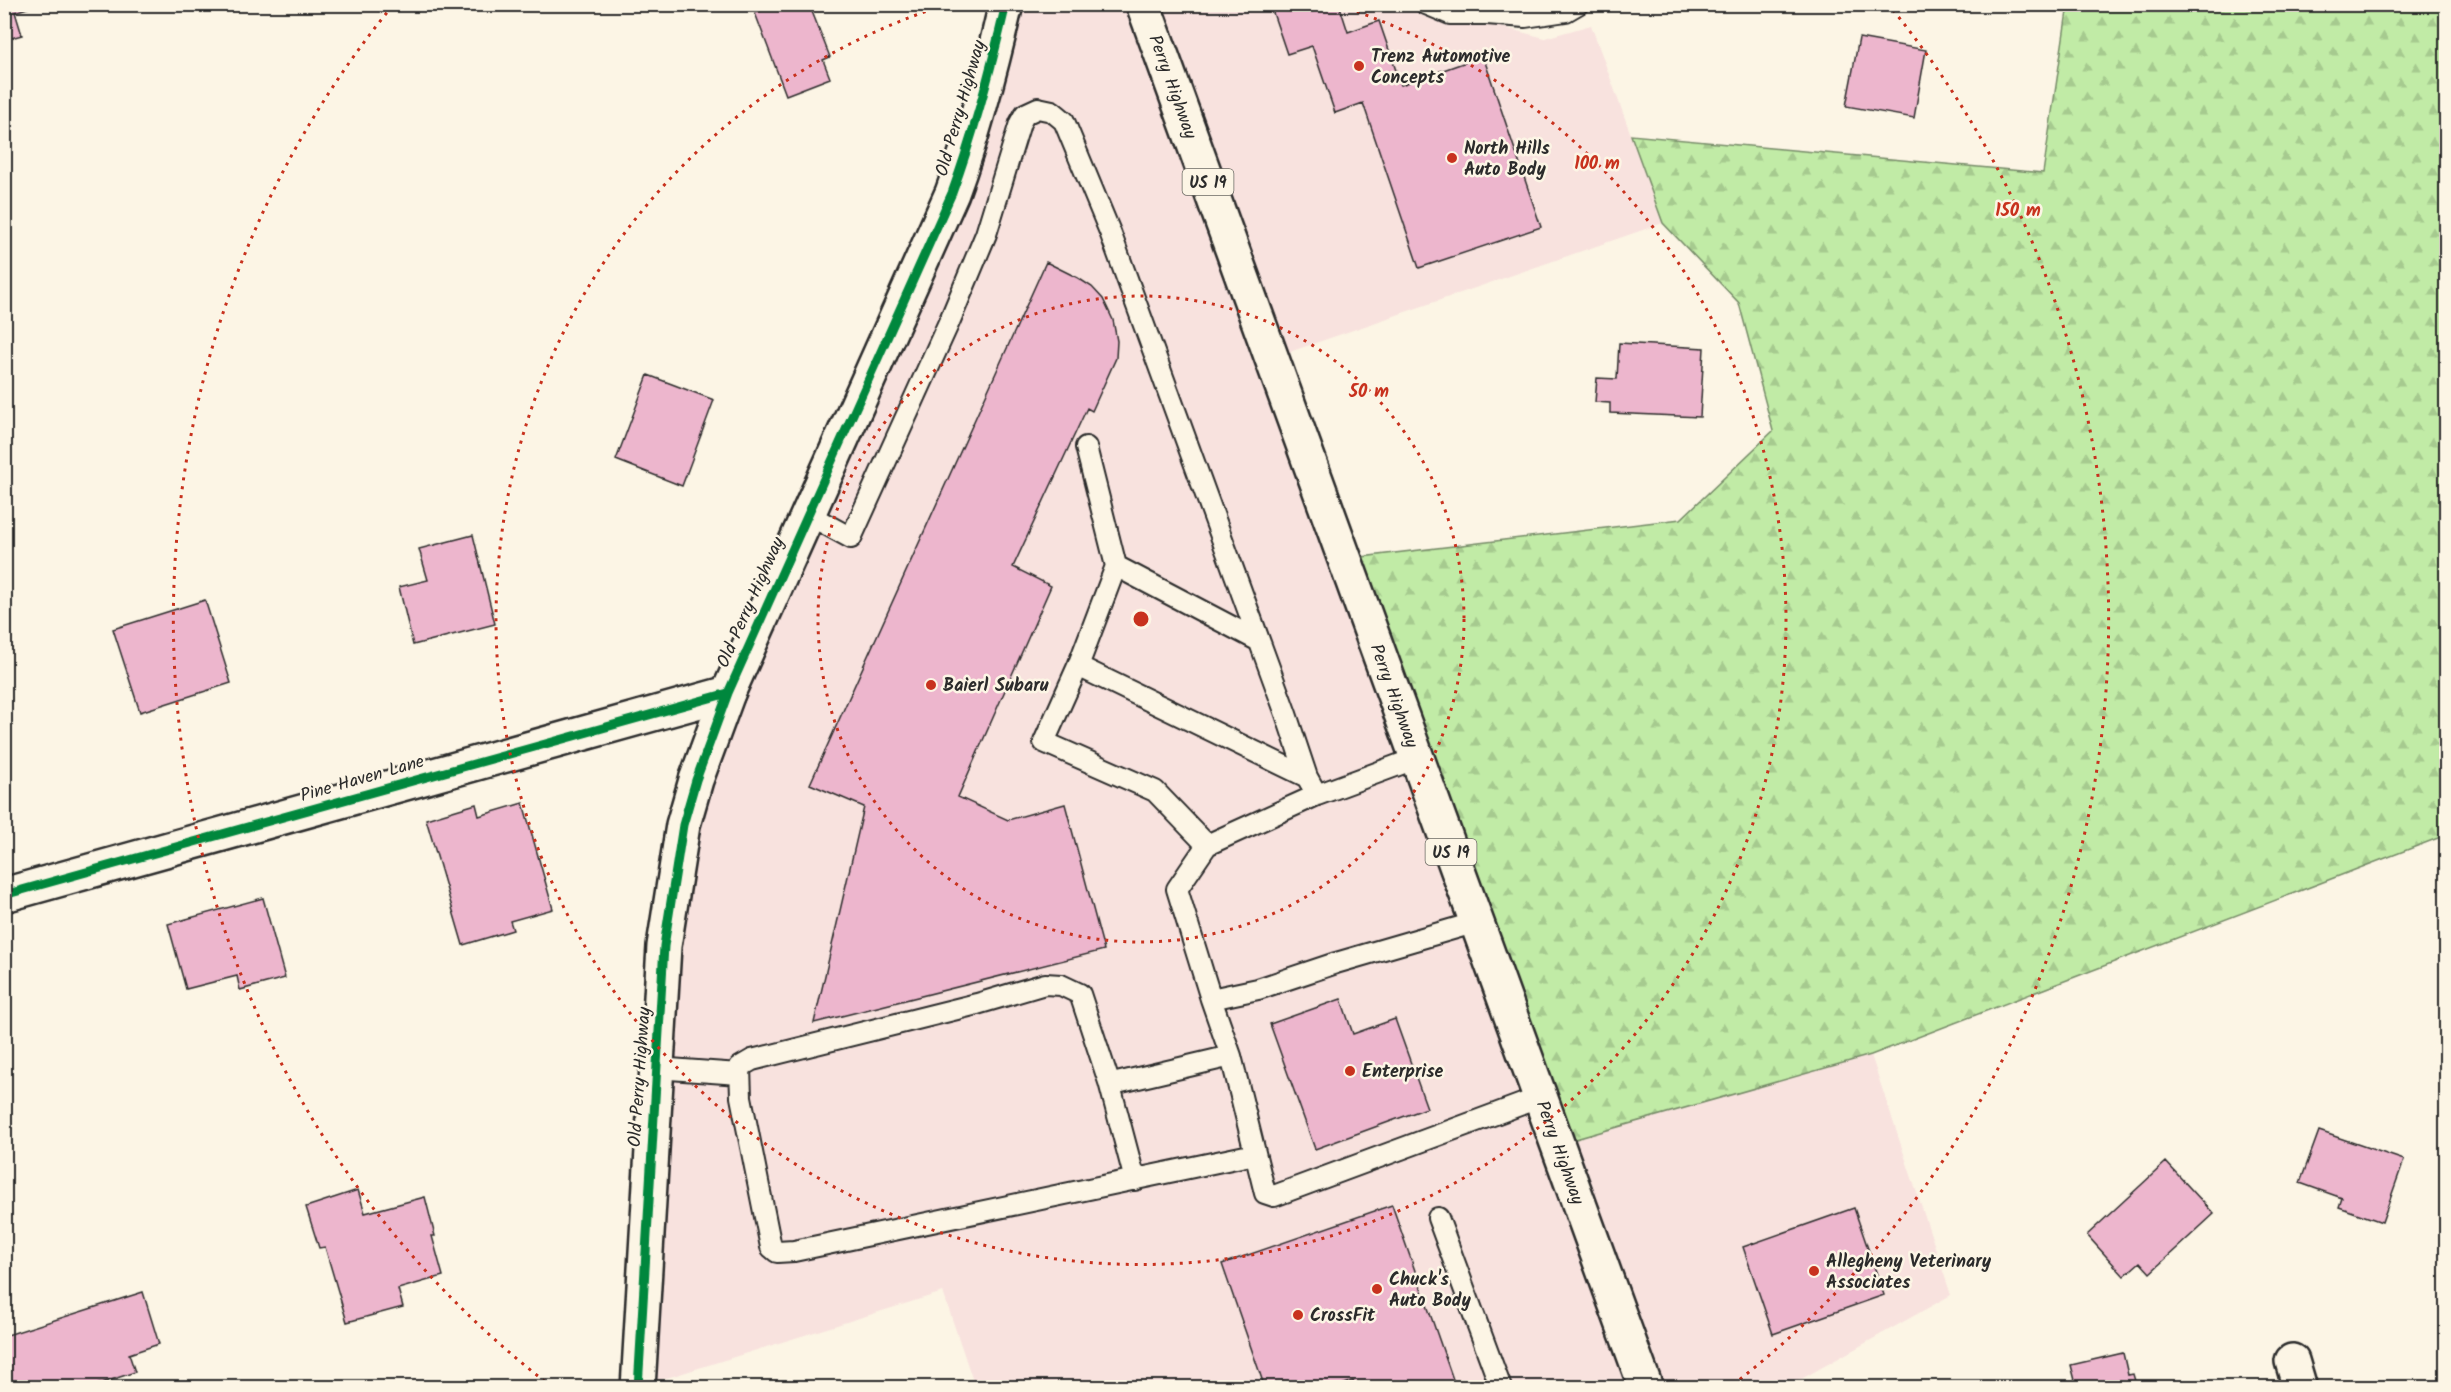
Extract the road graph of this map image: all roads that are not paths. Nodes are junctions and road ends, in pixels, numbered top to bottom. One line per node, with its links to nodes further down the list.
1 (1006, 4): 6 (street, Old Perry Highway)
2 (1143, 4): 11 (street, Perry Highway / US 19)
3 (1426, 4): 4 (lane)
4 (1578, 4)
5 (1086, 447): 7 (lane)
6 (807, 513): 8 (lane); 10 (street, Old Perry Highway)
7 (1116, 566): 8 (lane); 9 (lane)
8 (1259, 641): 12 (lane)
9 (1078, 666): 12 (lane); 14 (lane)
10 (728, 693): 15 (street, Pine Haven Lane); 19 (street, Old Perry Highway)
11 (1417, 758): 13 (lane); 16 (street, Perry Highway / US 19)
12 (1306, 777): 13 (lane)
13 (1317, 795): 14 (lane)
14 (1207, 845): 17 (lane)
15 (4, 895)
16 (1477, 922): 17 (lane); 22 (street, Perry Highway / US 19)
17 (1211, 999): 18 (lane)
18 (1231, 1056): 21 (lane); 23 (lane)
19 (656, 1068): 20 (lane); 26 (street, Old Perry Highway)
20 (739, 1074): 21 (lane); 24 (lane)
21 (1110, 1082): 24 (lane)
22 (1541, 1097): 23 (lane); 28 (street, Perry Highway / US 19)
23 (1255, 1154): 24 (lane)
24 (1135, 1180)
25 (1438, 1218): 27 (lane)
26 (638, 1388)
27 (1501, 1388)
28 (1646, 1388)

